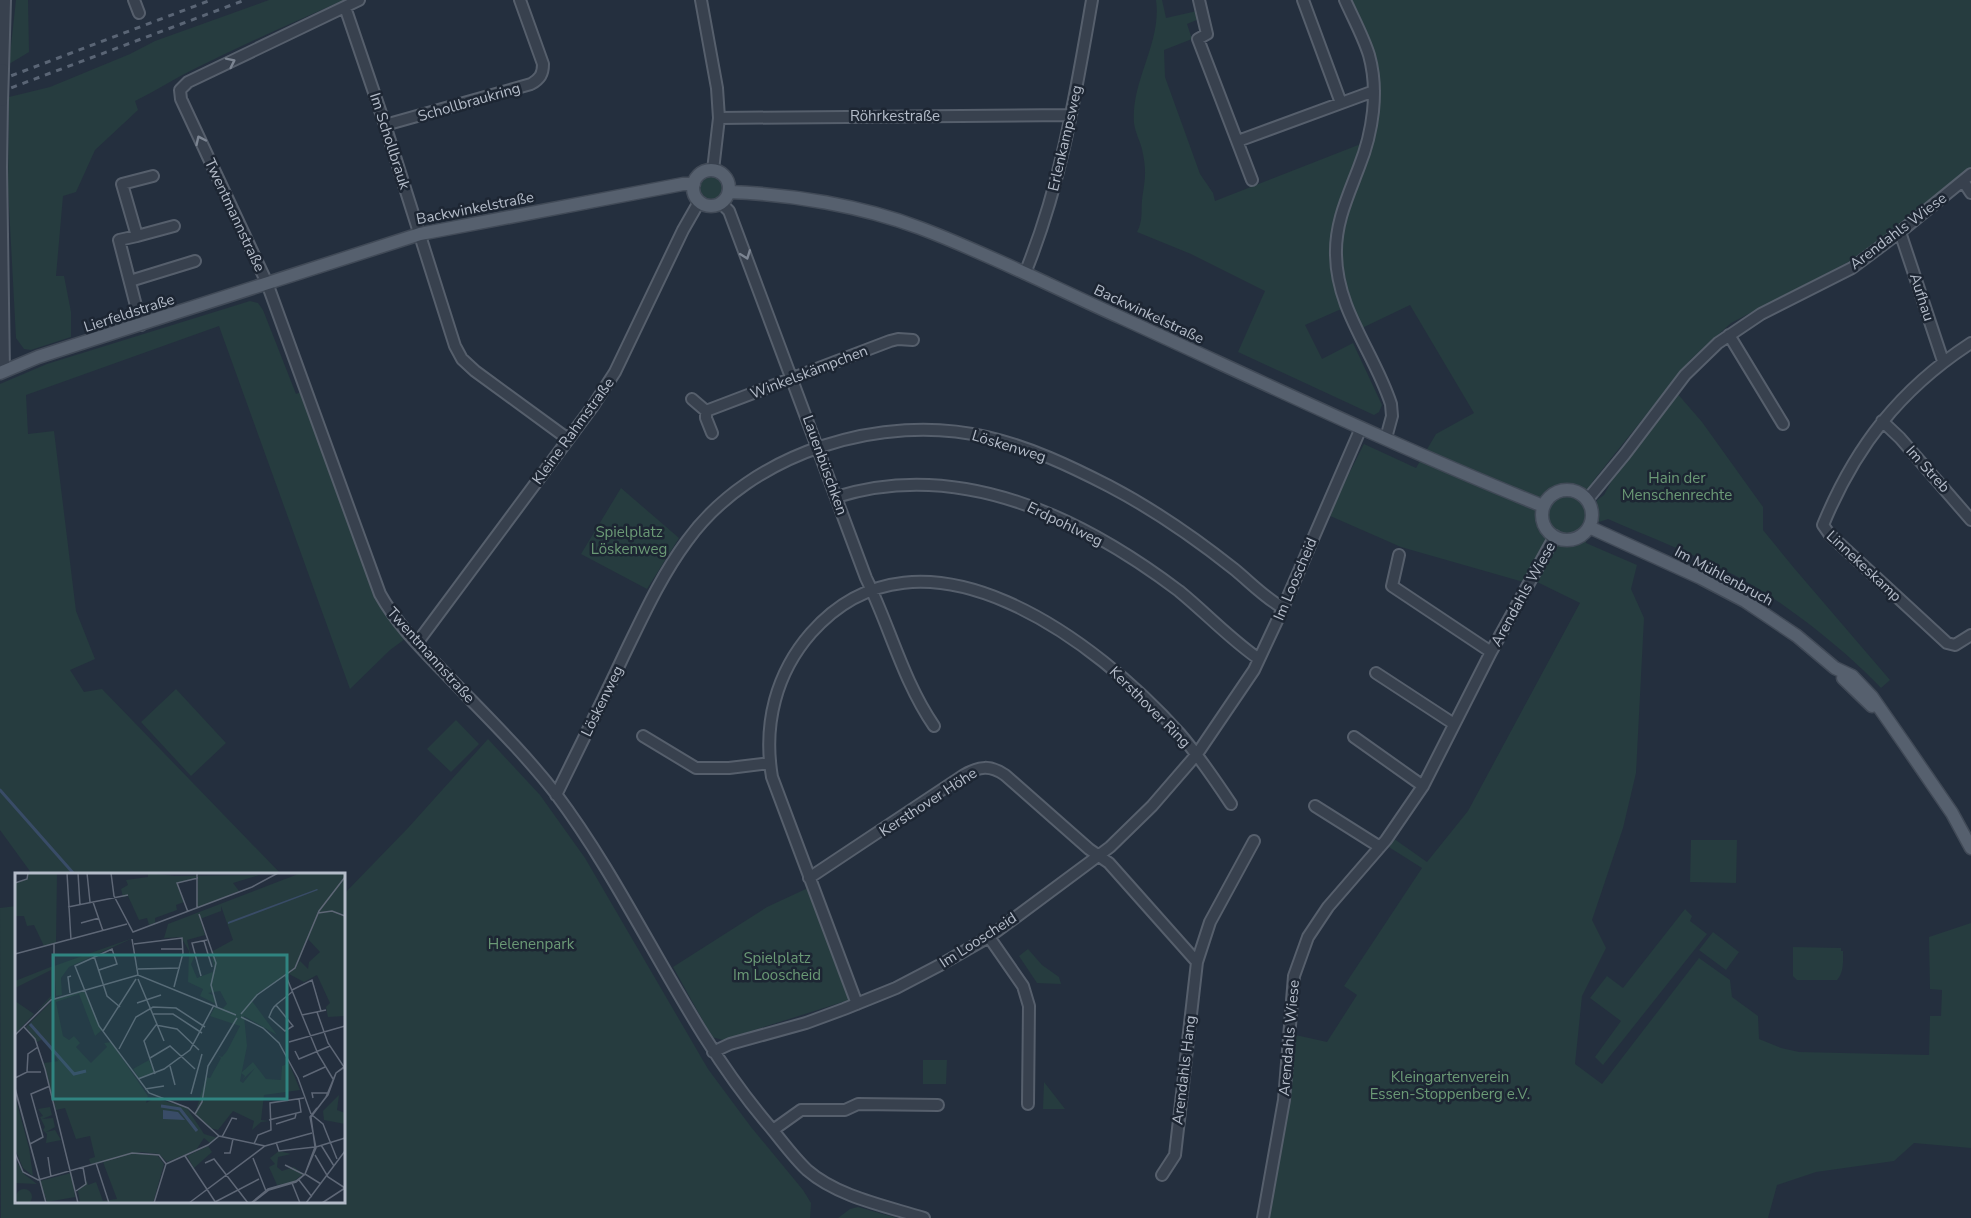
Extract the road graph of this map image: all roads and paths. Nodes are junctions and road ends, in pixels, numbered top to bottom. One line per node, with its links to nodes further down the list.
1 (6, 0): 40 (street, bridge)
2 (134, 0): 11 (street)
3 (359, 0): 10 (street)
4 (520, 0): 16 (street, Schollbraukring)
5 (701, 0): 15 (street)
6 (1092, 0): 14 (street, Erlenkampsweg)
7 (1199, 0): 17 (street)
8 (1303, 0): 13 (street)
9 (1345, 0): 12 (street)
10 (345, 7): 16 (street, Im Schollbrauk); 34 (street, Twentmannstraße, one-way to 10)
11 (139, 13)
12 (1374, 91): 13 (street); 48 (street)
13 (1341, 103): 17 (street)
14 (1070, 115): 15 (street, Röhrkestraße); 32 (street, Erlenkampsweg)
15 (719, 118): 18 (street)
16 (385, 125): 29 (street, Im Schollbrauk)
17 (1238, 141): 21 (street)
18 (713, 170): 22 (main road); 23 (main road)
19 (153, 176): 30 (street)
20 (1967, 178): 24 (street); 28 (street, Arendahls Wiese)
21 (1252, 180)
22 (694, 184): 25 (main road); 29 (main road, Backwinkelstraße)
23 (729, 192): 26 (main road); 32 (main road, Backwinkelstraße)
24 (1971, 193)
25 (699, 202): 26 (main road); 49 (street, Kleine Rahmstraße)
26 (721, 204): 41 (street, Lauenbüschken, one-way to 41)
27 (174, 226): 30 (street)
28 (1900, 232): 36 (street, Arendahls Wiese); 39 (street, Aufhau)
29 (420, 234): 34 (main road, Backwinkelstraße); 49 (street, Im Schollbrauk)
30 (137, 236): 33 (street)
31 (195, 261): 33 (street)
32 (1025, 273): 46 (main road, Backwinkelstraße)
33 (130, 281): 35 (street)
34 (267, 283): 35 (main road, Lierfeldstraße); 61 (street, Twentmannstraße)
35 (141, 325): 40 (main road, Lierfeldstraße)
36 (1729, 335): 45 (street); 52 (street, Arendahls Wiese)
37 (913, 340): 41 (street, Winkelskämpchen)
38 (1971, 343): 39 (street, Linnekeskamp)
39 (1943, 361): 44 (street, Linnekeskamp)
40 (2, 372)
41 (793, 378): 43 (street, Winkelskämpchen); 50 (street, Lauenbüschken)
42 (692, 399): 43 (street)
43 (706, 411): 47 (street)
44 (1882, 421): 54 (street, Im Streb); 60 (street, Linnekeskamp)
45 (1783, 424)
46 (1361, 428): 48 (main road, Backwinkelstraße); 59 (street, Im Looscheid)
47 (712, 433)
48 (1386, 438): 53 (main road, Backwinkelstraße)
49 (568, 439): 61 (street, Kleine Rahmstraße)
50 (818, 447): 51 (street, Lauenbüschken); 59 (street, Löskenweg); 72 (street, Löskenweg)
51 (836, 497): 58 (street, Lauenbüschken); 63 (street, Erdpohlweg)
52 (1587, 500): 53 (main road); 55 (main road)
53 (1544, 506): 56 (main road)
54 (1971, 520)
55 (1589, 527): 56 (main road); 77 (main road, Im Mühlenbruch)
56 (1555, 536): 62 (street, Arendahls Wiese)
57 (1399, 555): 62 (street, Arendahls Wiese)
58 (872, 589): 66 (street, Lauenbüschken); 69 (street, Kersthover Ring); 70 (street, Kersthover Ring)
59 (1283, 608): 63 (street, Im Looscheid)
60 (1971, 635)
61 (417, 643): 72 (street, Twentmannstraße)
62 (1491, 652): 65 (street, Arendahls Wiese)
63 (1259, 659): 69 (street, Im Looscheid)
64 (1376, 674): 65 (street)
65 (1454, 724): 71 (street, Arendahls Wiese)
66 (934, 726)
67 (642, 736): 70 (street)
68 (1354, 737): 71 (street)
69 (1197, 754): 73 (street); 78 (street, Im Looscheid)
70 (770, 763): 79 (street, Kersthover Ring)
71 (1423, 786): 76 (street, Arendahls Wiese)
72 (556, 795): 83 (street, Twentmannstraße)
73 (1231, 804)
74 (1316, 806): 76 (street)
75 (1254, 841): 81 (street, Arendahls Hang)
76 (1380, 848): 89 (street, Arendahls Wiese)
77 (1971, 848)
78 (1098, 855): 79 (street, Kersthover Höhe); 80 (street, Im Looscheid); 81 (street)
79 (809, 878): 82 (street, Kersthover Ring)
80 (989, 937): 82 (street, Im Looscheid); 84 (street)
81 (1197, 962): 87 (street, Arendahls Hang)
82 (857, 1004): 83 (street, Im Looscheid)
83 (713, 1052): 86 (street, Twentmannstraße)
84 (1028, 1104)
85 (938, 1105): 86 (street)
86 (773, 1130): 88 (street, Twentmannstraße)
87 (1162, 1175)
88 (924, 1218)
89 (1263, 1218)

